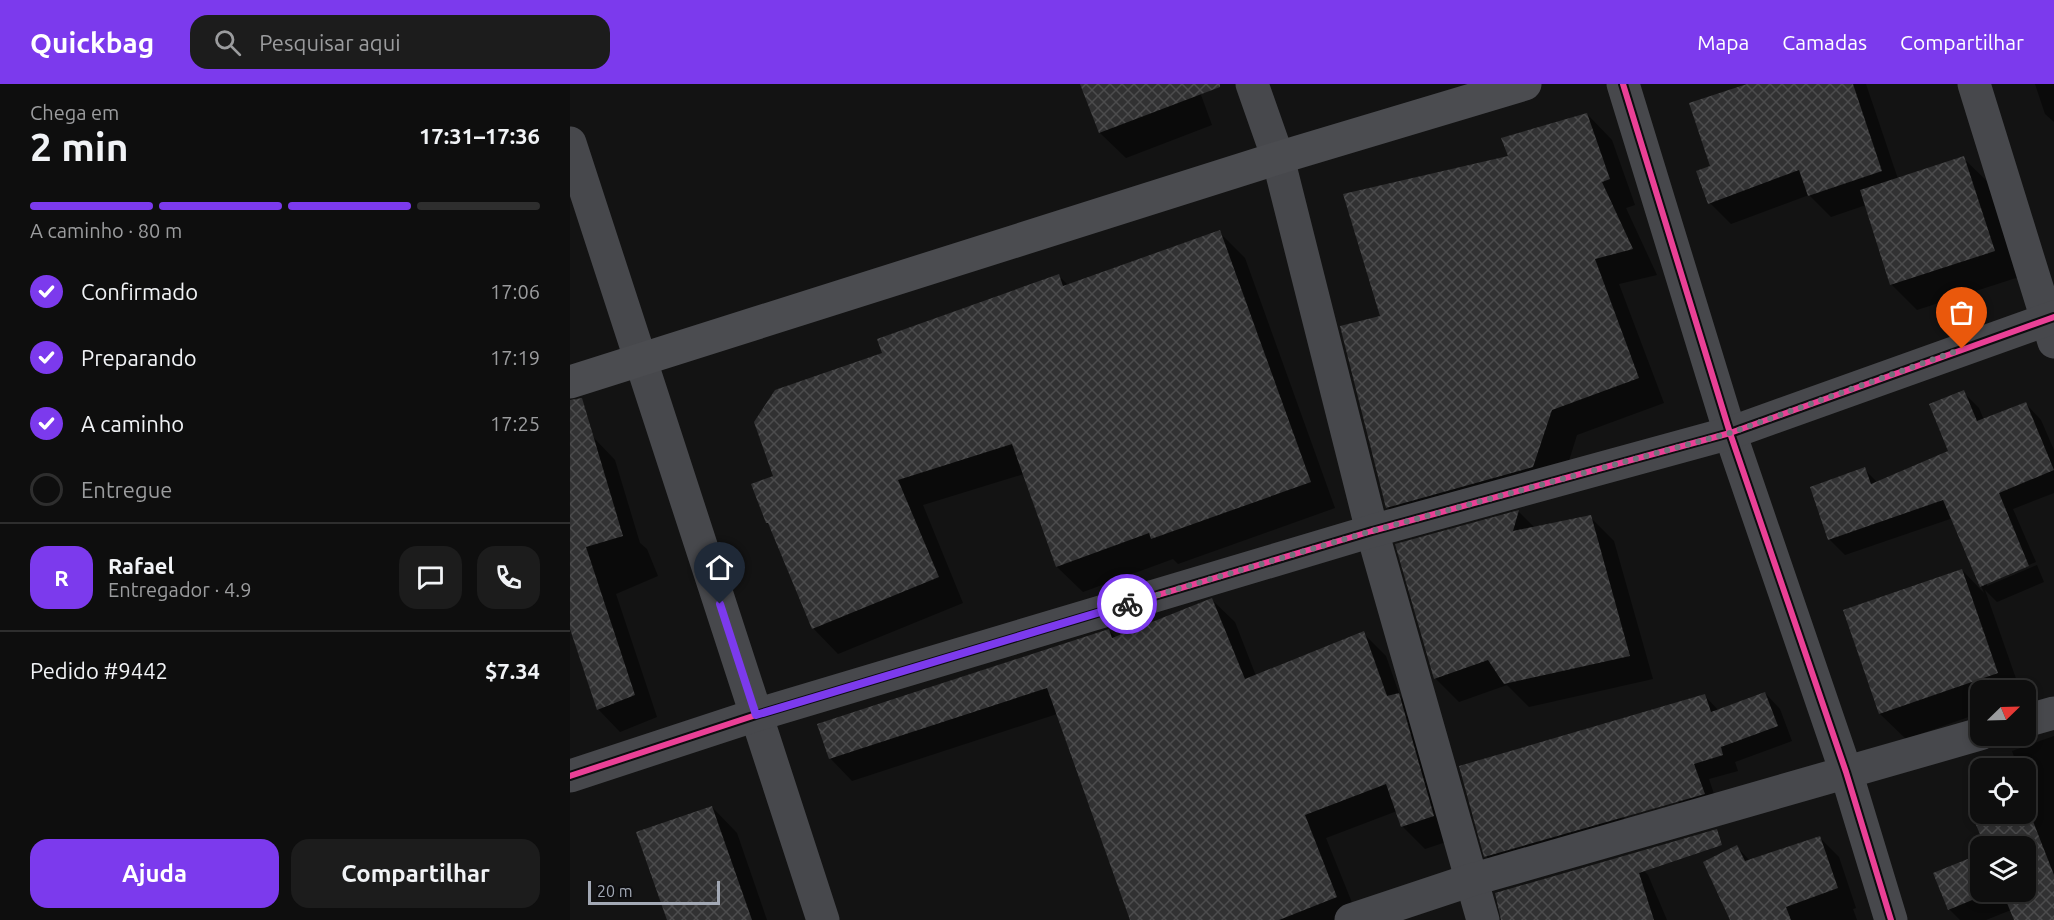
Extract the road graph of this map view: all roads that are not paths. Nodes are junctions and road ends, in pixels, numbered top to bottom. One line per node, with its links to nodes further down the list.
1 (1252, 84): 6 (street)
2 (1525, 84): 6 (main road)
3 (1623, 84): 10 (street)
4 (1974, 84): 7 (street)
5 (570, 143): 8 (street)
6 (1278, 158): 8 (main road); 11 (street)
7 (2052, 326): 10 (street)
8 (640, 359): 9 (main road); 13 (street)
9 (570, 382)
10 (1730, 433): 11 (street); 16 (street)
11 (1372, 531): 13 (street); 18 (street)
12 (2054, 712): 14 (street)
13 (756, 715): 17 (street); 19 (street)
14 (2036, 718)
15 (1970, 737): 16 (street)
16 (1846, 771): 18 (street); 22 (street)
17 (570, 776)
18 (1471, 880): 20 (street); 21 (street)
19 (823, 920)
20 (1351, 920)
21 (1483, 920)
22 (1891, 920)

